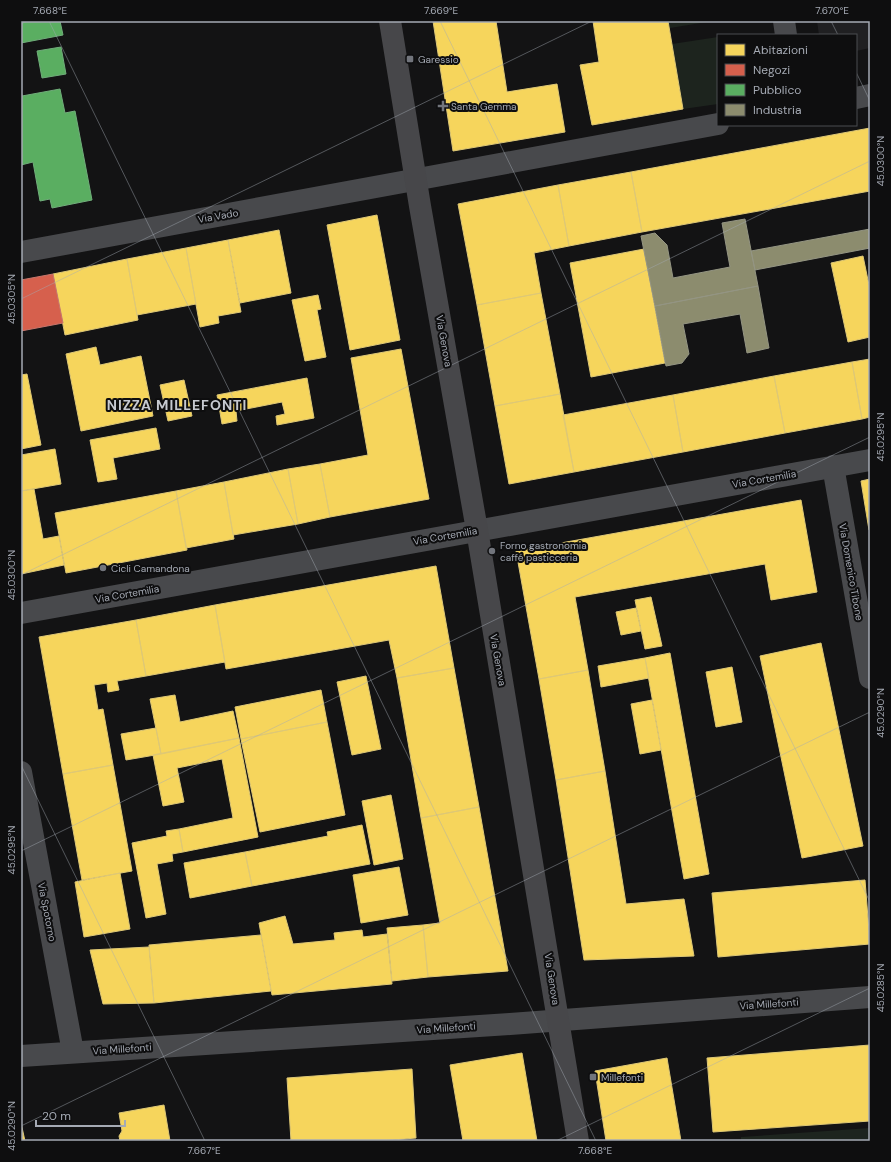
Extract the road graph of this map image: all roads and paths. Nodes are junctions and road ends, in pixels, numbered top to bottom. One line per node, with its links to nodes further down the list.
1 (390, 21): 7 (street, Via Genova)
2 (784, 21): 3 (street)
3 (786, 34)
4 (870, 95): 5 (street)
5 (857, 98)
6 (717, 124): 7 (street)
7 (415, 179): 8 (street, Via Vado); 11 (street, Via Genova)
8 (21, 252)
9 (870, 460): 10 (street, Via Cortemilia)
10 (833, 466): 11 (street, Via Cortemilia); 13 (street, Via Domenico Tibone)
11 (477, 530): 12 (street, Via Cortemilia); 16 (street, Via Genova)
12 (21, 613)
13 (870, 678)
14 (21, 772): 17 (street, Via Spotorno)
15 (870, 997): 16 (street, Via Millefonti)
16 (559, 1021): 17 (street, Via Millefonti); 19 (street, Via Genova)
17 (73, 1052): 18 (street, Via Millefonti)
18 (21, 1056)
19 (578, 1141)

